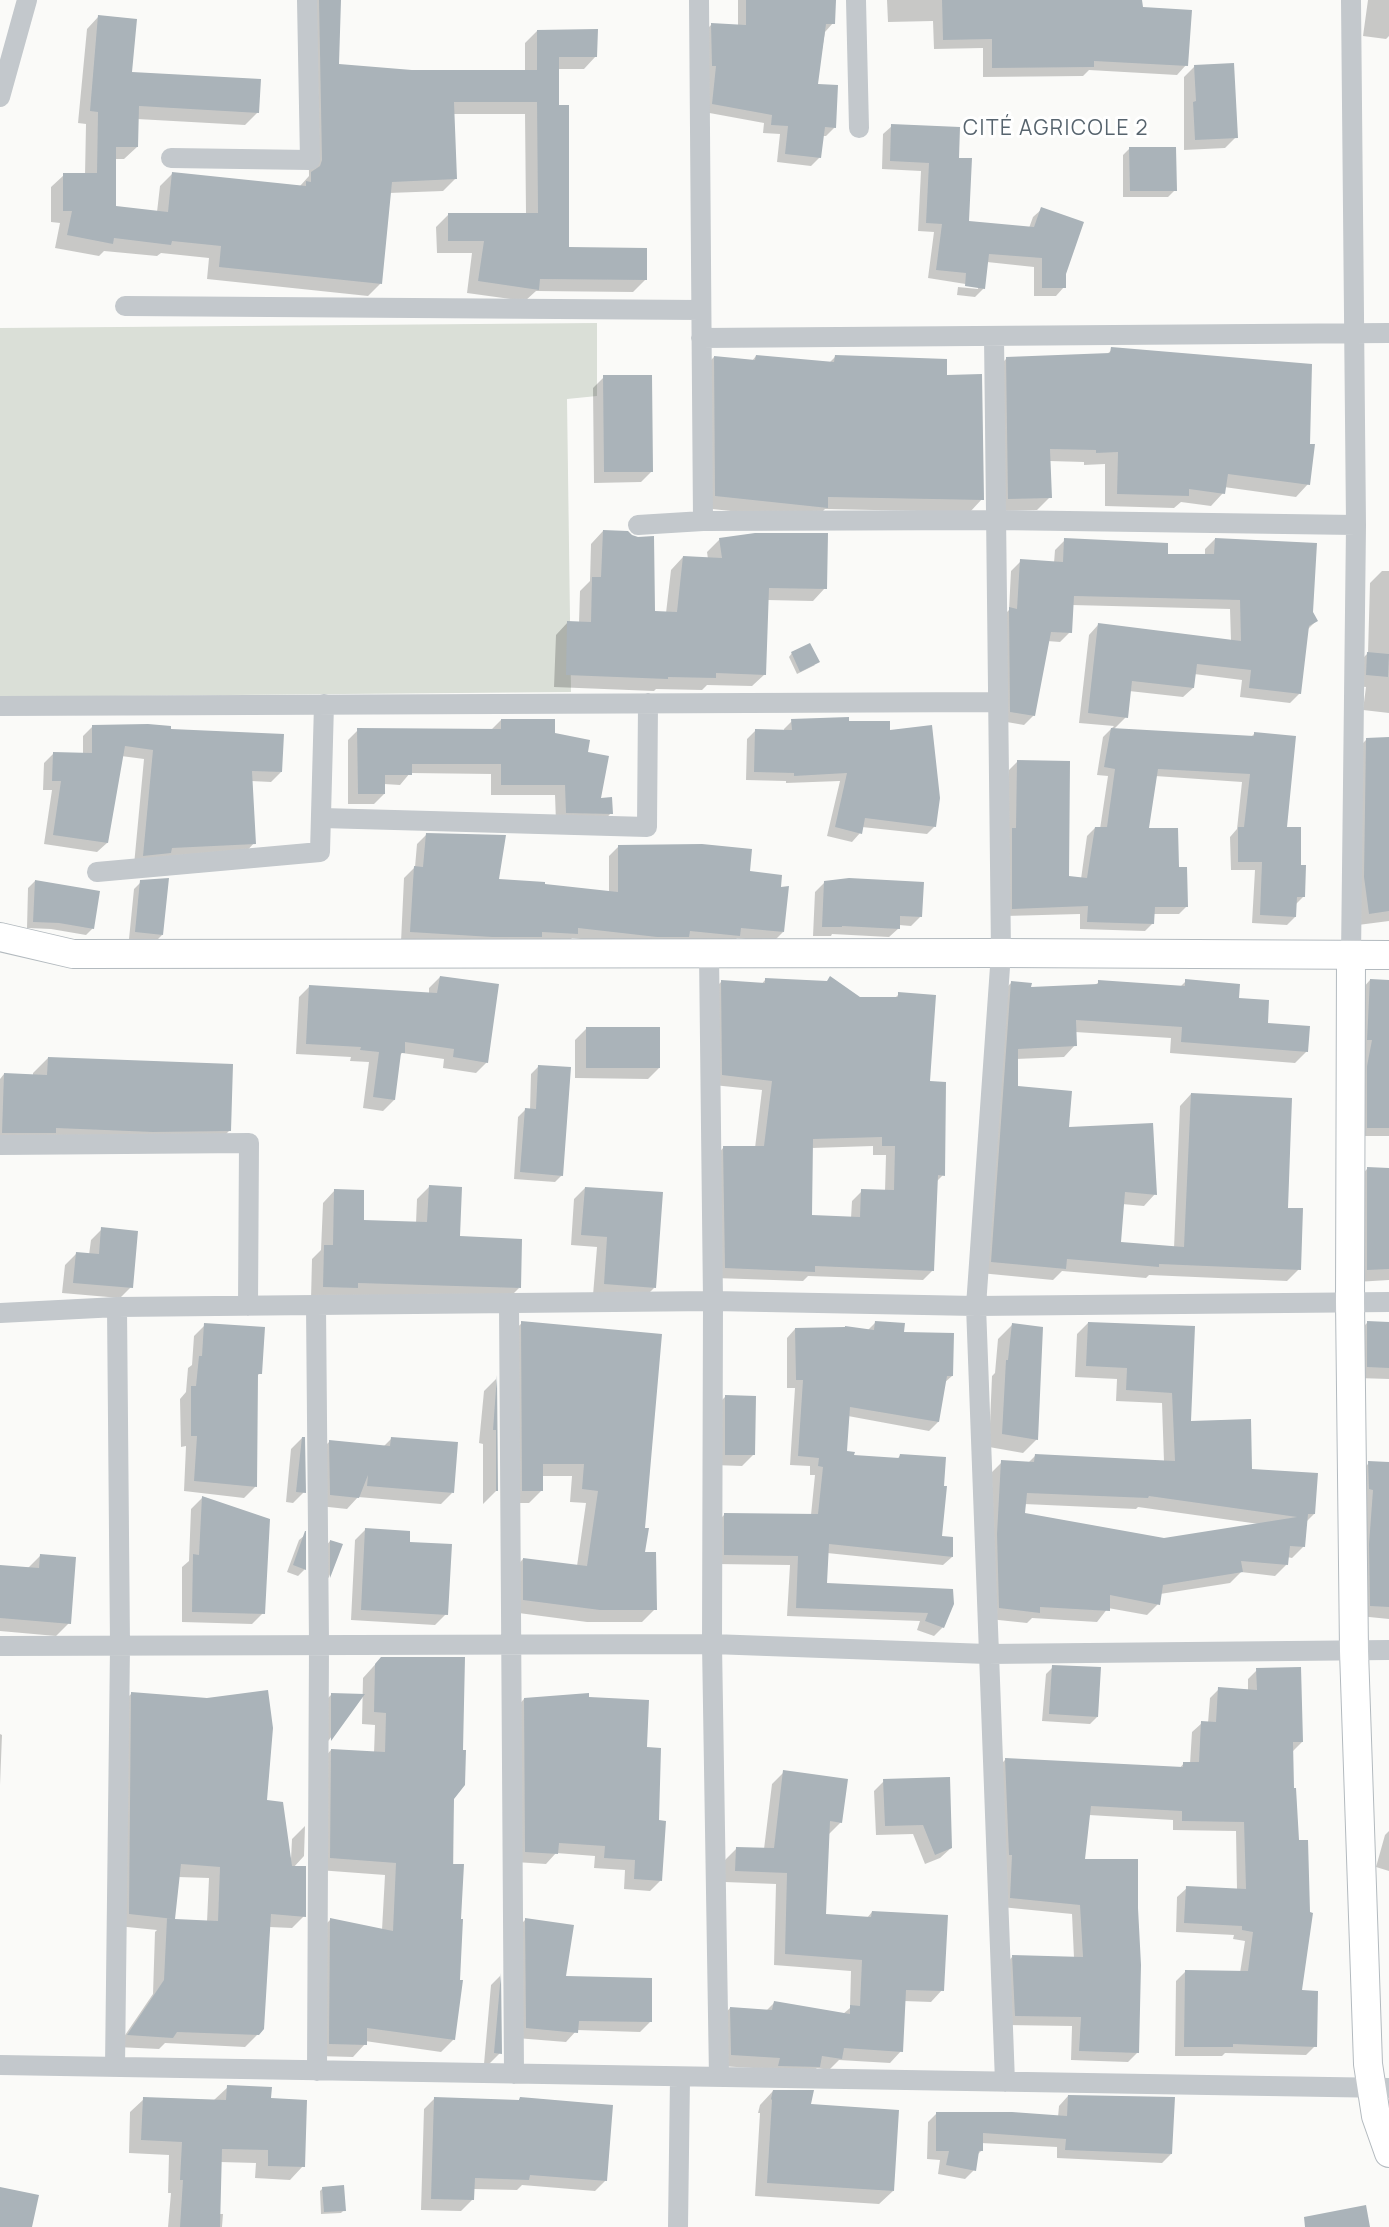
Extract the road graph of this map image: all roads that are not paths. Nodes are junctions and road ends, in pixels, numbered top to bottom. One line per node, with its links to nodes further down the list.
1 (27, 0): 6 (street)
2 (306, 0): 8 (street)
3 (699, 0): 10 (street)
4 (856, 0): 7 (street)
5 (1351, 0): 11 (street)
6 (0, 97)
7 (860, 128)
8 (171, 158)
9 (125, 306): 10 (street)
10 (701, 310): 14 (street)
11 (1354, 333): 12 (street); 13 (street); 18 (street)
12 (1389, 333)
13 (994, 336): 14 (street); 15 (street)
14 (701, 338): 16 (street)
15 (996, 520): 16 (street); 18 (street); 19 (street)
16 (703, 521): 17 (street)
17 (638, 525)
18 (1356, 525): 29 (street)
19 (998, 702): 20 (street); 27 (street)
20 (648, 703): 21 (street); 23 (street)
21 (324, 704): 22 (street); 23 (street)
22 (0, 706)
23 (322, 818): 24 (street)
24 (97, 872)
25 (1, 941): 26 (main road)
26 (709, 953): 27 (main road); 31 (street)
27 (1000, 953): 29 (main road); 37 (street)
28 (1389, 955): 29 (main road)
29 (1351, 956): 32 (main road)
30 (0, 1145): 36 (street)
31 (713, 1301): 34 (street); 37 (street); 40 (street)
32 (1350, 1302): 33 (street); 37 (street); 46 (main road)
33 (1389, 1302)
34 (509, 1303): 35 (street); 42 (street)
35 (316, 1305): 36 (street); 41 (street)
36 (248, 1306): 38 (street)
37 (976, 1306): 47 (street)
38 (117, 1307): 39 (street); 44 (street)
39 (0, 1313)
40 (711, 1644): 42 (street); 47 (street); 53 (street)
41 (319, 1645): 42 (street); 44 (street); 50 (street)
42 (511, 1645): 51 (street)
43 (0, 1646): 44 (street)
44 (120, 1646): 49 (street)
45 (1389, 1650): 46 (street)
46 (1354, 1651): 47 (street); 55 (main road)
47 (987, 1654): 54 (street)
48 (0, 2065): 49 (street)
49 (115, 2067): 50 (street)
50 (317, 2071): 51 (street)
51 (514, 2074): 52 (street)
52 (680, 2077): 53 (street); 57 (street)
53 (719, 2077): 54 (street)
54 (1005, 2082): 55 (street)
55 (1380, 2088): 56 (main road)
56 (1389, 2153)
57 (678, 2227)

